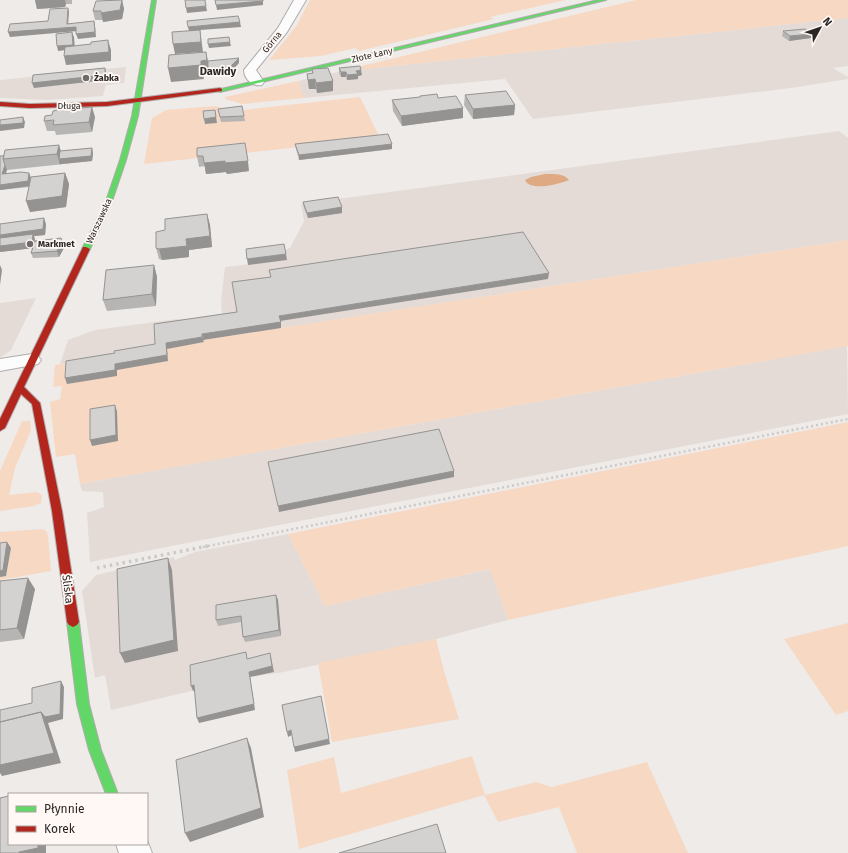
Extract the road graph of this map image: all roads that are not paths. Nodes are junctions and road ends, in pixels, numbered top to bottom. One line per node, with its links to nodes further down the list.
1 (154, 0): 5 (street, Warszawska)
2 (300, 0): 4 (street, Górna)
3 (604, 0): 4 (street, Złote Łany)
4 (257, 82): 5 (street, Złote Łany)
5 (138, 101): 6 (street, Długa); 7 (street, Warszawska)
6 (0, 104)
7 (32, 360): 8 (lane); 9 (street, Warszawska)
8 (0, 365)
9 (19, 388): 10 (street, Warszawska); 11 (street, Śliska)
10 (0, 428)
11 (112, 793)

